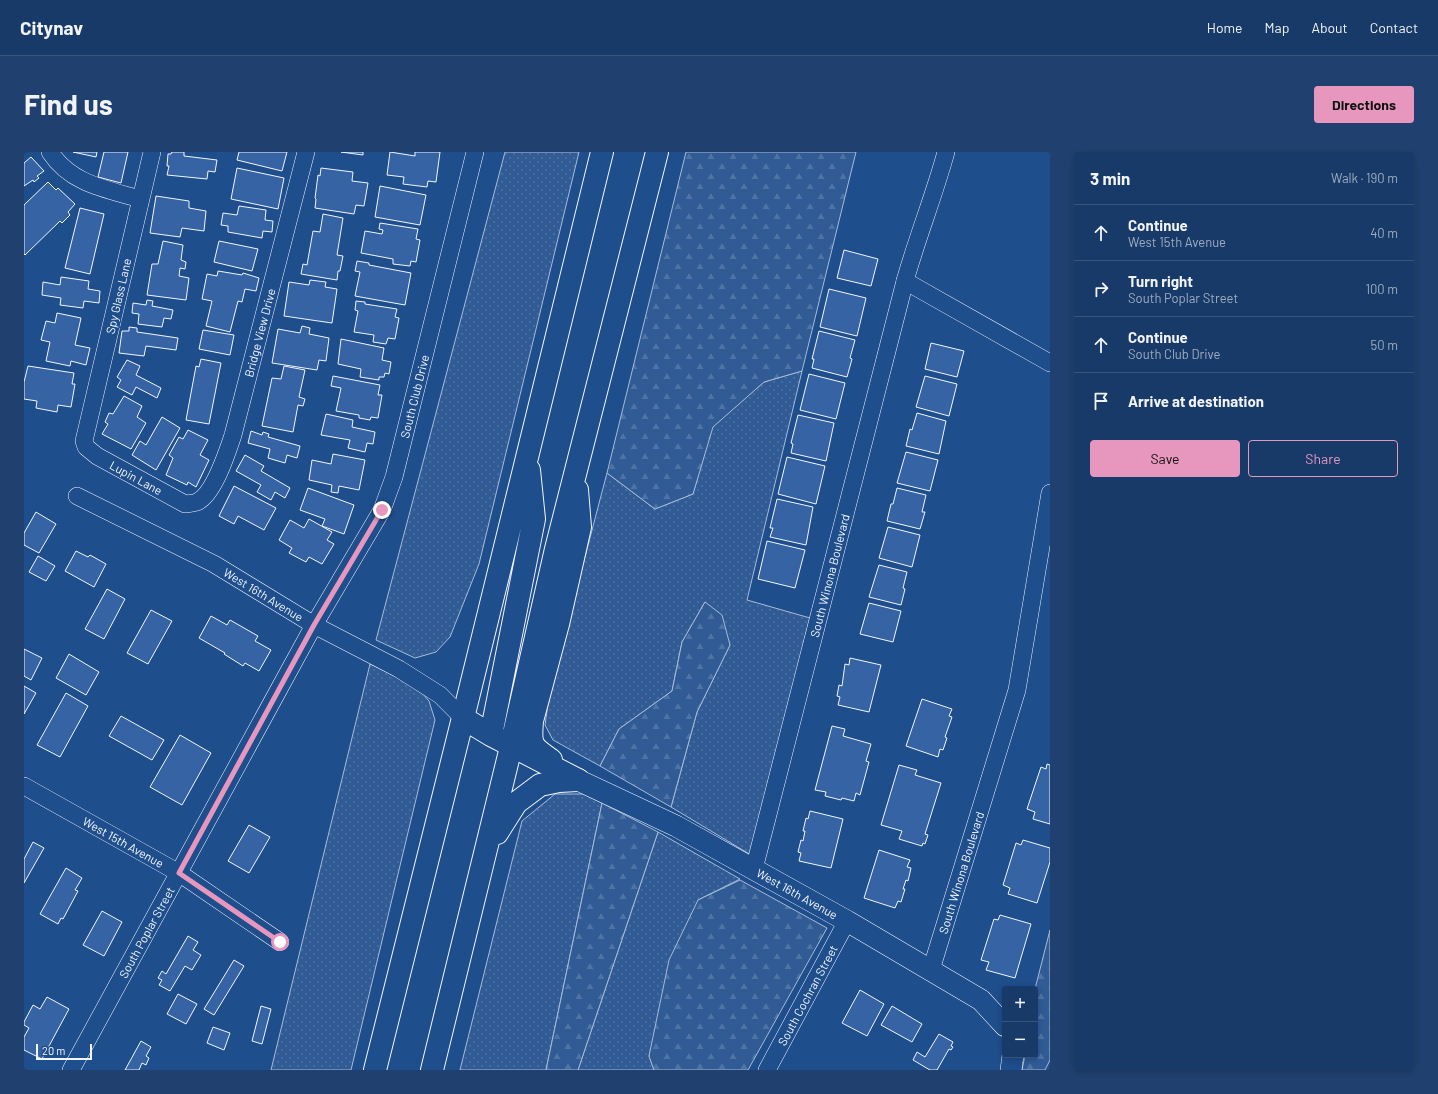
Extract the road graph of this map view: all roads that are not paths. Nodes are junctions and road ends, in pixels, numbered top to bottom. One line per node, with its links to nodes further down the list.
1 (50, 152): 8 (street)
2 (152, 152): 8 (street, Spy Glass Lane)
3 (306, 152): 16 (street, Bridge View Drive)
4 (475, 152): 17 (street, South Club Drive)
5 (602, 152): 12 (highway)
6 (657, 152): 13 (highway)
7 (946, 152): 9 (street, South Winona Boulevard)
8 (140, 199): 11 (street, Spy Glass Lane)
9 (905, 281): 10 (street); 24 (street, South Winona Boulevard)
10 (1050, 363)
11 (84, 441): 16 (street, Lupin Lane)
12 (528, 455): 18 (highway); 19 (highway)
13 (576, 473): 20 (highway); 21 (highway)
14 (1050, 493): 28 (street, South Winona Boulevard)
15 (76, 496): 17 (street, West 16th Avenue)
16 (195, 503)
17 (314, 625): 18 (street, West 16th Avenue); 25 (street, South Poplar Street)
18 (463, 718): 19 (highway); 32 (highway)
19 (491, 735): 20 (highway)
20 (511, 746): 21 (highway); 23 (highway)
21 (578, 780): 23 (highway); 24 (street, West 16th Avenue)
22 (24, 786): 25 (street, West 15th Avenue)
23 (485, 855): 33 (highway)
24 (754, 869): 26 (street, West 16th Avenue)
25 (179, 873): 27 (street, West 15th Avenue); 31 (street, South Poplar Street)
26 (847, 921): 28 (street, West 16th Avenue); 34 (street, South Cochran Street)
27 (280, 942)
28 (931, 970): 29 (street, West 16th Avenue)
29 (1002, 1023)
30 (1013, 1058): 35 (street)
31 (71, 1070)
32 (375, 1070)
33 (432, 1070)
34 (767, 1070)
35 (1011, 1070)

